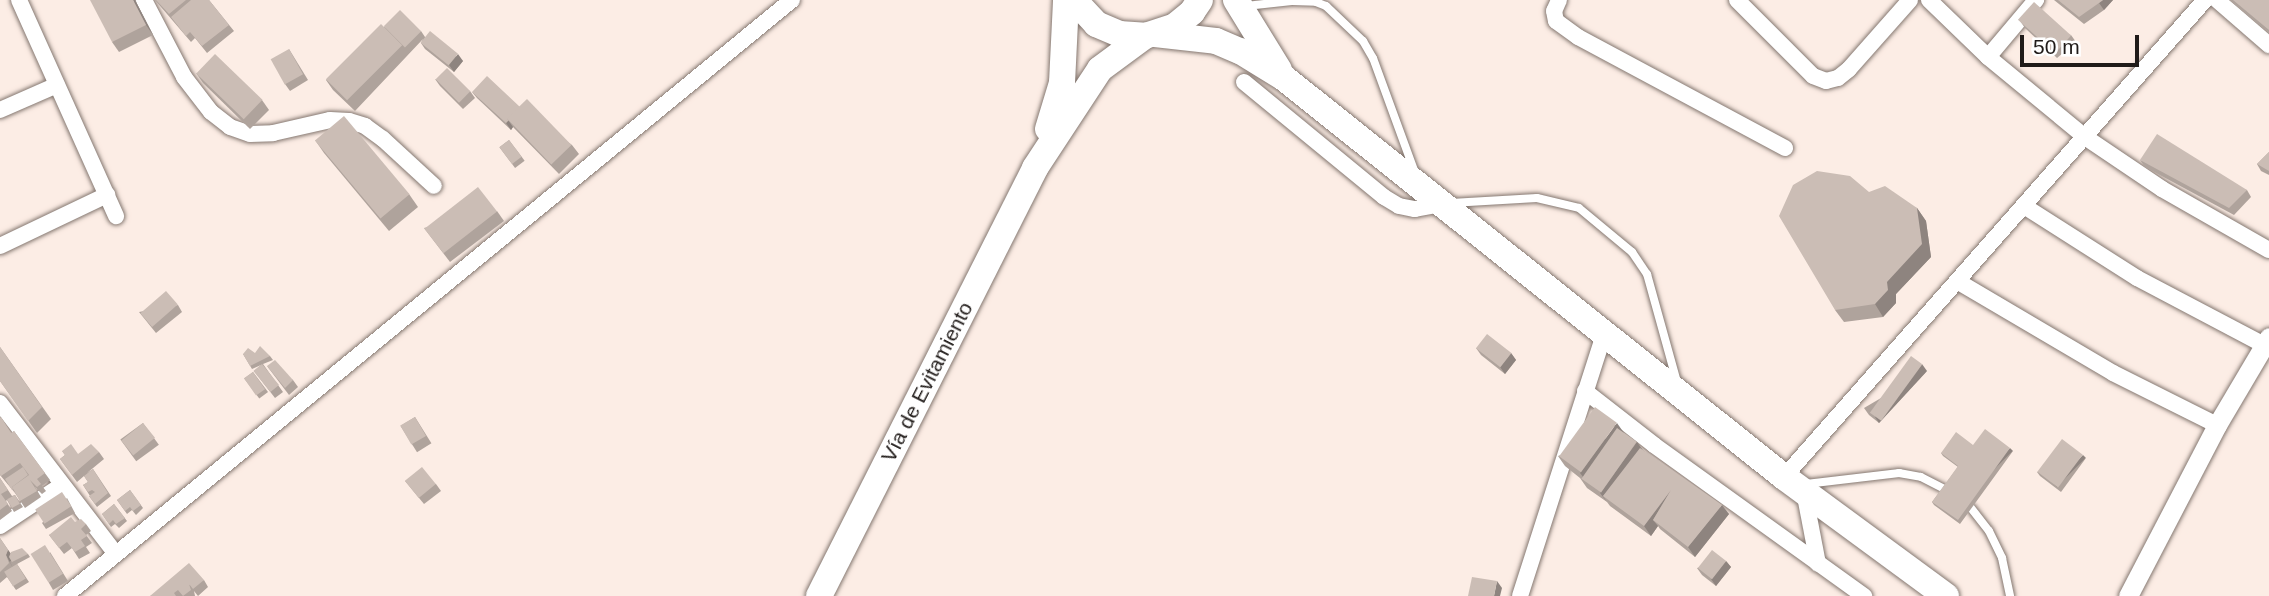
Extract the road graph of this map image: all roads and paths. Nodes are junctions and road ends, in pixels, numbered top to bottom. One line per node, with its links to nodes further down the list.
1 (19, 0): 20 (street)
2 (144, 0): 25 (street)
3 (792, 0): 45 (street)
4 (1066, 0): 24 (main road, Vía de Evitamiento)
5 (1074, 0): 15 (main road)
6 (1200, 0): 15 (main road, Vía de Evitamiento)
7 (1559, 0): 23 (street)
8 (1737, 0): 9 (street)
9 (1910, 0)
10 (1929, 0): 17 (street)
11 (2036, 0): 17 (street)
12 (2205, 0): 22 (street)
13 (2217, 0): 16 (street)
14 (1238, 3): 18 (main road); 26 (lane)
15 (1150, 35): 18 (main road); 24 (main road, Vía de Evitamiento)
16 (2269, 45)
17 (1988, 57): 22 (street)
18 (1284, 78): 26 (main road)
19 (1244, 82): 28 (street)
20 (57, 85): 21 (street); 27 (street)
21 (0, 110)
22 (2085, 137): 29 (street); 32 (street)
23 (1784, 148)
24 (1035, 168): 48 (main road, Vía de Evitamiento)
25 (434, 186)
26 (1420, 187): 28 (main road)
27 (107, 195): 30 (street); 31 (street)
28 (1441, 204): 34 (main road); 37 (lane)
29 (2024, 206): 33 (street); 35 (street)
30 (116, 216)
31 (0, 246)
32 (2269, 250)
33 (1957, 281): 39 (street); 41 (street)
34 (1604, 335): 36 (street); 37 (main road)
35 (2266, 341): 39 (street)
36 (1585, 391): 46 (street); 49 (street)
37 (1680, 395): 41 (main road)
38 (2, 410): 40 (street)
39 (2217, 425): 53 (street)
40 (62, 485): 44 (street); 45 (street)
41 (1794, 485): 42 (lane); 46 (street); 51 (main road)
42 (1946, 490)
43 (1971, 508): 52 (lane)
44 (0, 526)
45 (116, 554): 47 (street)
46 (1818, 564): 50 (street)
47 (65, 596)
48 (819, 596)
49 (1520, 596)
50 (1864, 596)
51 (1946, 596)
52 (2010, 596)
53 (2129, 596)

